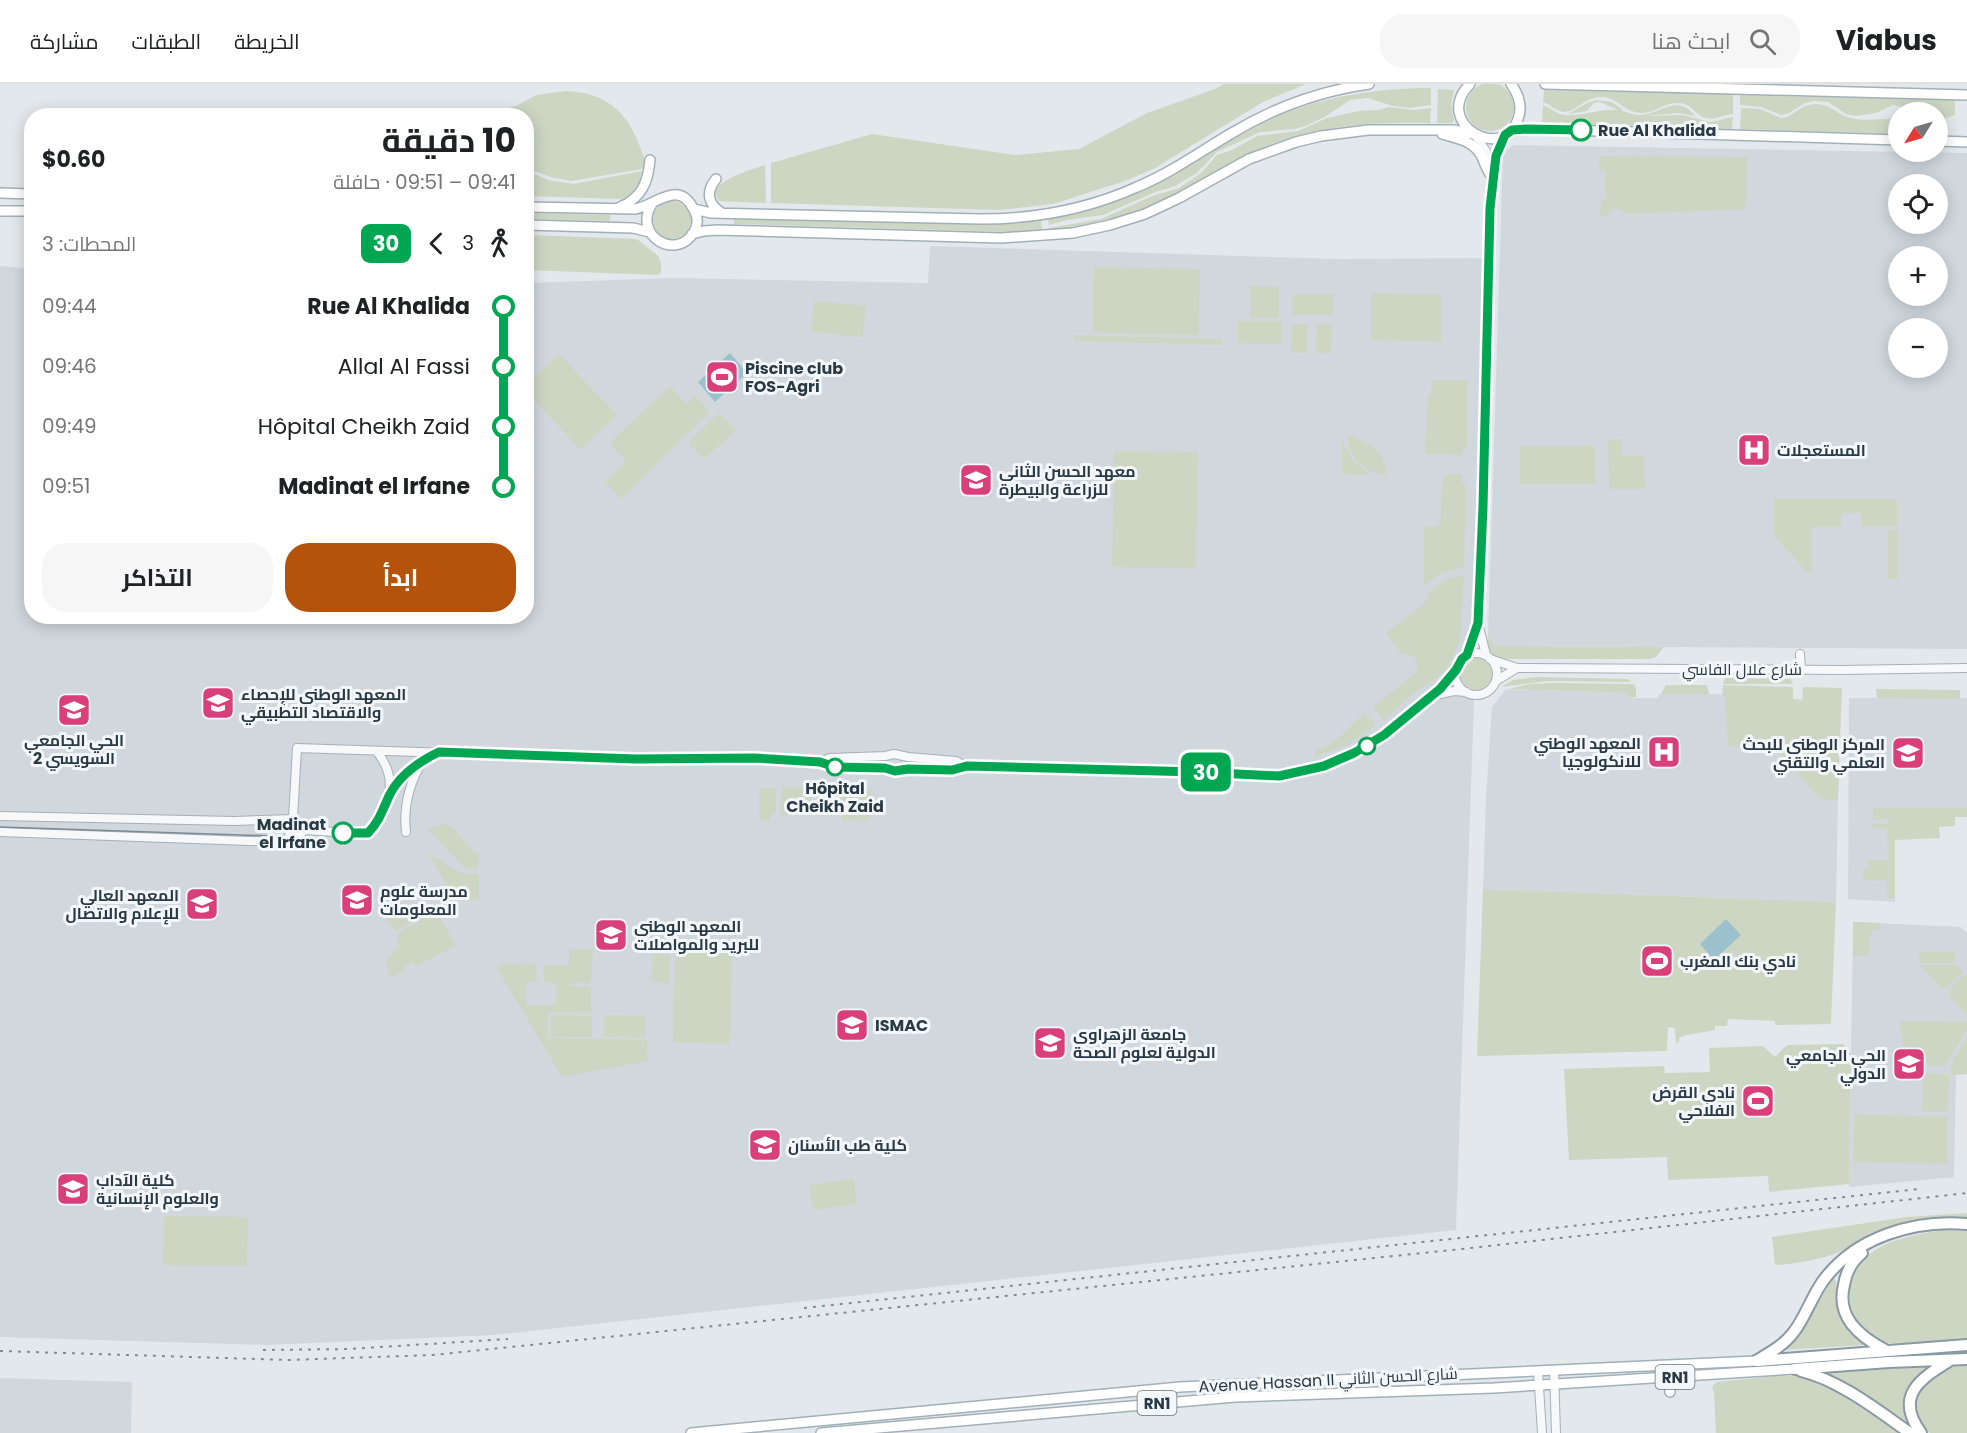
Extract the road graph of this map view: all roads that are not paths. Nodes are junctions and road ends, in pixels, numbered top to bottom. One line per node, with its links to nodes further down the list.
1 (1369, 84): 23 (main road)
2 (1470, 84): 8 (main road)
3 (1512, 84): 7 (main road)
4 (1545, 84): 5 (main road)
5 (1967, 95)
6 (1435, 130): 8 (main road); 13 (main road); 26 (main road)
7 (1509, 133): 8 (main road); 9 (main road); 13 (street)
8 (1474, 134): 13 (street)
9 (1888, 140)
10 (1948, 141): 11 (main road)
11 (1967, 142)
12 (650, 160): 19 (main road)
13 (1491, 177): 27 (street)
14 (716, 179): 23 (main road)
15 (0, 193): 16 (main road)
16 (24, 194)
17 (652, 204): 19 (main road); 20 (main road); 25 (main road)
18 (534, 207): 19 (main road)
19 (614, 209)
20 (694, 209): 23 (main road); 26 (main road)
21 (0, 211): 22 (main road)
22 (24, 211)
23 (722, 213)
24 (534, 225): 25 (main road)
25 (650, 232): 26 (main road)
26 (692, 234)
27 (1478, 623): 29 (street); 30 (street)
28 (1800, 654): 33 (street)
29 (1467, 655): 30 (street); 34 (street)
30 (1488, 657): 31 (street, شارع علال الفاسي); 35 (street)
31 (1517, 668): 33 (street, شارع علال الفاسي); 35 (street)
32 (1967, 668): 33 (street, شارع علال الفاسي)
33 (1801, 669)
34 (1456, 670): 36 (street); 37 (street)
35 (1497, 681): 36 (street)
36 (1466, 692): 37 (street)
37 (1431, 697): 44 (street)
38 (377, 752): 39 (street); 47 (street); 49 (street)
39 (439, 752): 42 (street); 43 (street)
40 (885, 756): 41 (street); 43 (street); 45 (street)
41 (908, 757): 44 (street); 46 (street)
42 (423, 760): 47 (street); 53 (street)
43 (820, 762): 45 (street)
44 (964, 766): 46 (street)
45 (885, 768): 46 (street)
46 (908, 769)
47 (390, 794): 51 (street)
48 (0, 816): 50 (street)
49 (293, 819): 50 (street); 51 (street)
50 (283, 820): 54 (street)
51 (306, 830): 54 (street)
52 (0, 832): 54 (street)
53 (406, 832)
54 (287, 840)
55 (1967, 1224): 61 (highway)
56 (1967, 1230): 58 (highway)
57 (1967, 1345): 58 (highway, Avenue Hassan II شارع الحسن الثاني / RN1)
58 (1885, 1350): 61 (highway, Avenue Hassan II شارع الحسن الثاني / RN1)
59 (1950, 1359): 60 (highway, Avenue Hassan II شارع الحسن الثاني / RN1); 62 (highway, Avenue Hassan II شارع الحسن الثاني / RN1); 82 (highway)
60 (1967, 1359)
61 (1756, 1361): 63 (main road, Avenue Hassan II شارع الحسن الثاني / RN1)
62 (1795, 1369): 65 (main road, Avenue Hassan II شارع الحسن الثاني / RN1); 81 (highway)
63 (1554, 1370): 64 (main road, Avenue Hassan II شارع الحسن الثاني / RN1); 66 (street)
64 (1538, 1371): 67 (street); 77 (main road, Avenue Hassan II شارع الحسن الثاني / RN1)
65 (1669, 1377): 66 (main road, Avenue Hassan II شارع الحسن الثاني / RN1); 68 (main road)
66 (1554, 1384): 67 (main road, Avenue Hassan II شارع الحسن الثاني / RN1); 80 (street)
67 (1538, 1385): 69 (main road, Avenue Hassan II شارع الحسن الثاني / RN1); 79 (street)
68 (1670, 1392)
69 (1216, 1399): 70 (main road, Avenue Hassan II شارع الحسن الثاني / RN1); 73 (main road)
70 (1193, 1401): 71 (main road, Avenue Hassan II شارع الحسن الثاني / RN1); 74 (main road)
71 (1147, 1404): 72 (main road, Avenue Hassan II شارع الحسن الثاني / RN1); 75 (main road)
72 (1086, 1410): 76 (main road); 78 (main road, Avenue Hassan II شارع الحسن الثاني / RN1)
73 (1217, 1410)
74 (1194, 1412)
75 (1148, 1415)
76 (1088, 1420)
77 (691, 1433)
78 (821, 1433)
79 (1542, 1433)
80 (1556, 1433)
81 (1910, 1433)
82 (1921, 1433)

